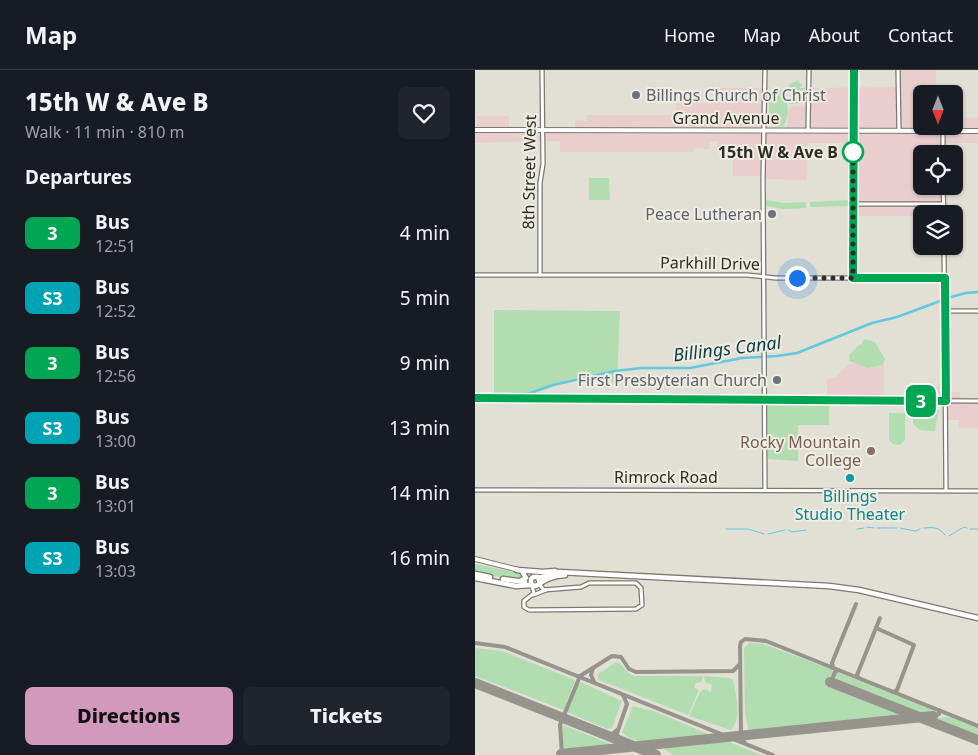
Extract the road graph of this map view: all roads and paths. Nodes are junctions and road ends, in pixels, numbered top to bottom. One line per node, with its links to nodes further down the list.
1 (542, 70): 7 (street, 8th Street West)
2 (765, 70): 8 (street)
3 (809, 70): 9 (street)
4 (854, 70): 10 (street)
5 (898, 70): 11 (street)
6 (475, 130): 7 (main road, Grand Avenue)
7 (543, 130): 8 (main road, Grand Avenue); 20 (street, 8th Street West)
8 (764, 130): 9 (main road, Grand Avenue); 21 (street)
9 (808, 130): 10 (main road, Grand Avenue)
10 (853, 131): 11 (main road, Grand Avenue); 16 (street)
11 (899, 131): 12 (main road, Grand Avenue)
12 (913, 131)
13 (963, 131): 14 (main road, Grand Avenue)
14 (978, 131)
15 (943, 195): 17 (street)
16 (853, 204): 17 (street); 22 (street)
17 (943, 204)
18 (944, 255): 23 (street)
19 (475, 275): 20 (street, Parkhill Drive)
20 (540, 275): 21 (street, Parkhill Drive)
21 (763, 276): 22 (street, Parkhill Drive); 27 (street)
22 (853, 278): 23 (street, Parkhill Drive)
23 (945, 278): 24 (street)
24 (945, 311): 25 (street); 28 (street)
25 (978, 311)
26 (475, 398): 27 (street)
27 (764, 400): 28 (street); 30 (street)
28 (946, 401): 29 (street); 32 (street)
29 (978, 401)
30 (765, 489): 31 (street, Rimrock Road); 32 (street, Rimrock Road)
31 (475, 490)
32 (946, 490): 33 (street, Rimrock Road)
33 (978, 491)
34 (475, 559): 35 (main road)
35 (520, 570): 36 (highway); 39 (main road); 40 (highway); 41 (main road)
36 (586, 574): 38 (highway); 39 (highway)
37 (475, 576): 40 (highway); 41 (highway)
38 (646, 576): 39 (highway); 44 (highway)
39 (539, 581): 41 (highway); 41 (highway); 42 (street)
40 (516, 582): 41 (highway)
41 (531, 582): 43 (street)
42 (549, 589): 43 (street); 43 (street)
43 (531, 596)
44 (978, 618)

